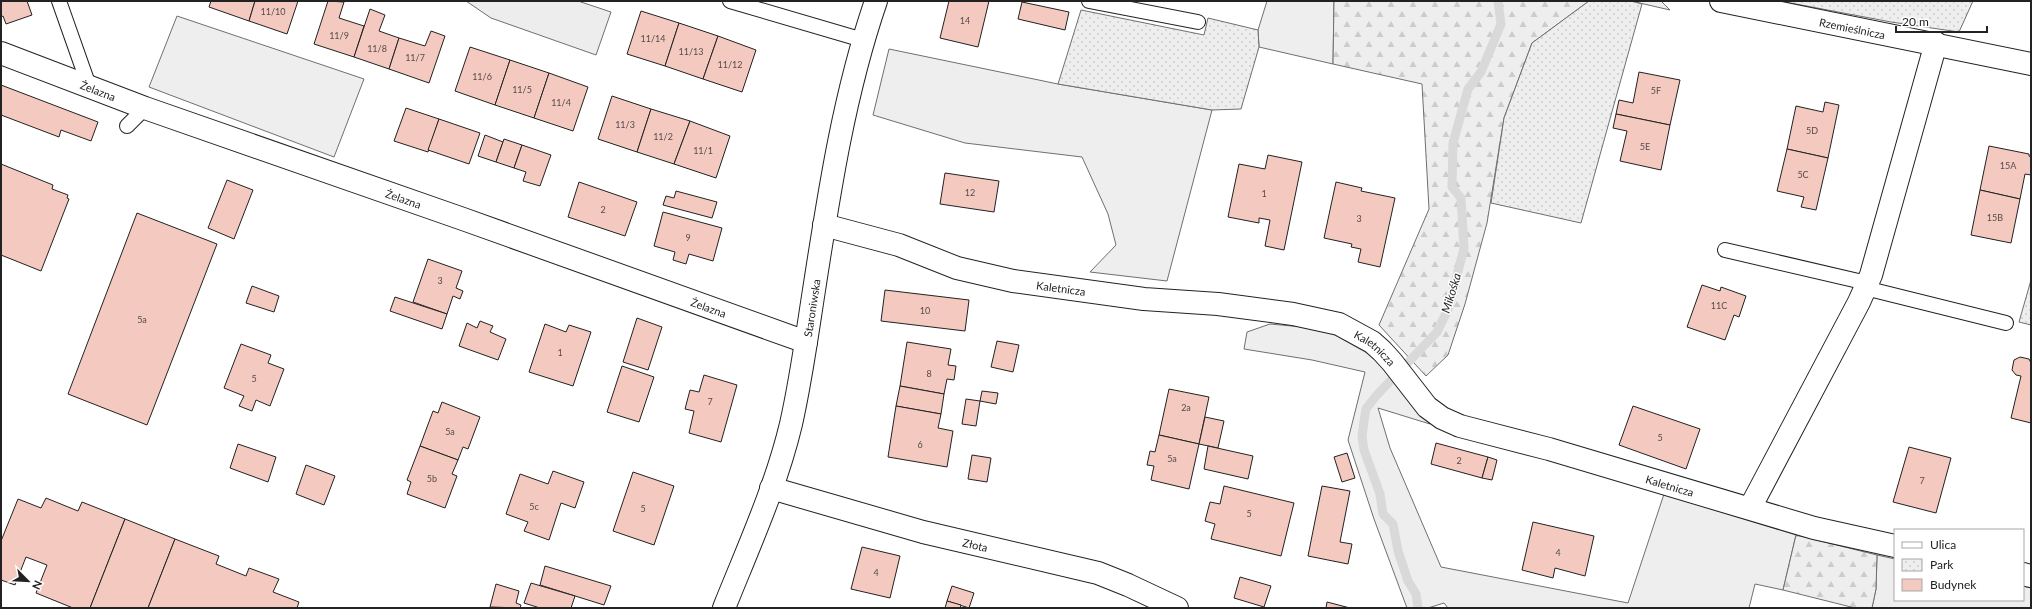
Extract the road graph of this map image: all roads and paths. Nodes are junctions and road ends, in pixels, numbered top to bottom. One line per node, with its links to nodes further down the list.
1 (59, 1): 11 (lane)
2 (730, 1): 7 (lane)
3 (876, 1): 7 (street, Staroniwska)
4 (1089, 1): 6 (lane)
5 (1722, 1): 8 (street, Rzemieślnicza)
6 (1198, 22)
7 (863, 40): 14 (street, Staroniwska)
8 (1936, 43): 10 (street, Rzemieślnicza); 16 (street)
9 (1, 53): 11 (street, Żelazna)
10 (2031, 64)
11 (89, 86): 12 (street, Żelazna)
12 (145, 108): 13 (lane); 18 (street, Żelazna)
13 (127, 126)
14 (824, 225): 18 (street, Staroniwska); 20 (street, Kaletnicza)
15 (1725, 250): 16 (lane)
16 (1866, 286): 17 (lane); 20 (street)
17 (2006, 323)
18 (806, 342): 19 (street, Staroniwska)
19 (772, 488): 22 (street, Staroniwska); 23 (street, Złota)
20 (1750, 508): 21 (street, Kaletnicza)
21 (1894, 546)
22 (724, 608)
23 (1177, 608)

